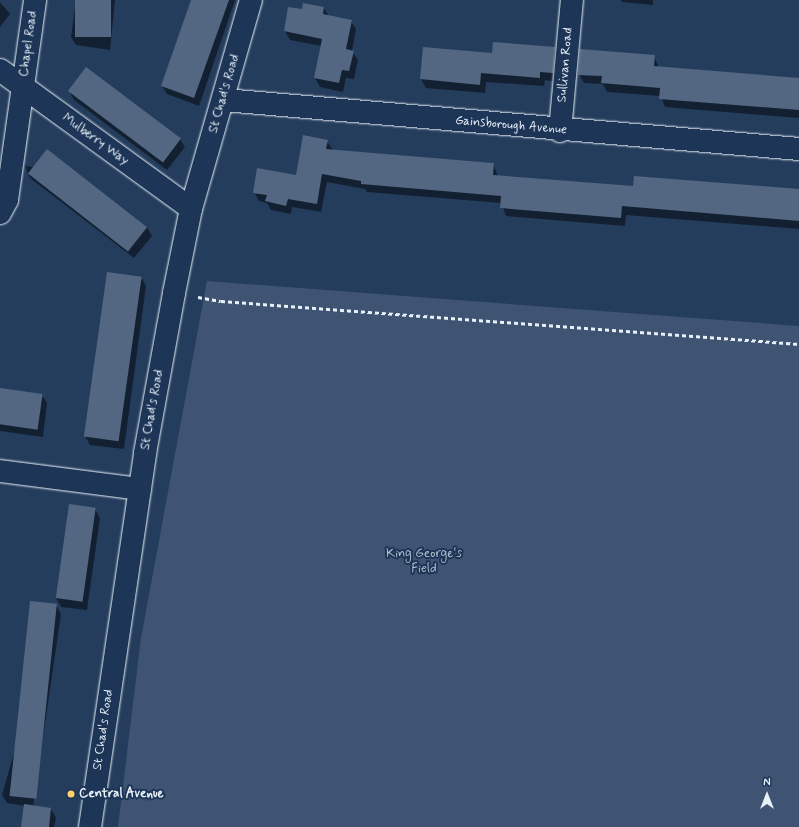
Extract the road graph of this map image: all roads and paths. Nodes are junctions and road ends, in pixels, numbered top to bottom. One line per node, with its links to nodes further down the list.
1 (36, 0): 5 (street, Chapel Road)
2 (251, 0): 6 (street, St Chad's Road)
3 (572, 0): 7 (street, Sullivan Road)
4 (0, 70): 5 (street, Mulberry Way)
5 (22, 88): 9 (street, Mulberry Way); 10 (street, Chapel Road)
6 (224, 100): 7 (street, Gainsborough Avenue); 9 (street, St Chad's Road)
7 (560, 131): 8 (street, Gainsborough Avenue)
8 (799, 150)
9 (191, 209): 11 (street, St Chad's Road)
10 (0, 213)
11 (174, 293): 12 (path); 14 (street, St Chad's Road)
12 (799, 344)
13 (0, 471): 14 (street)
14 (140, 489): 15 (street, St Chad's Road)
15 (90, 827)

